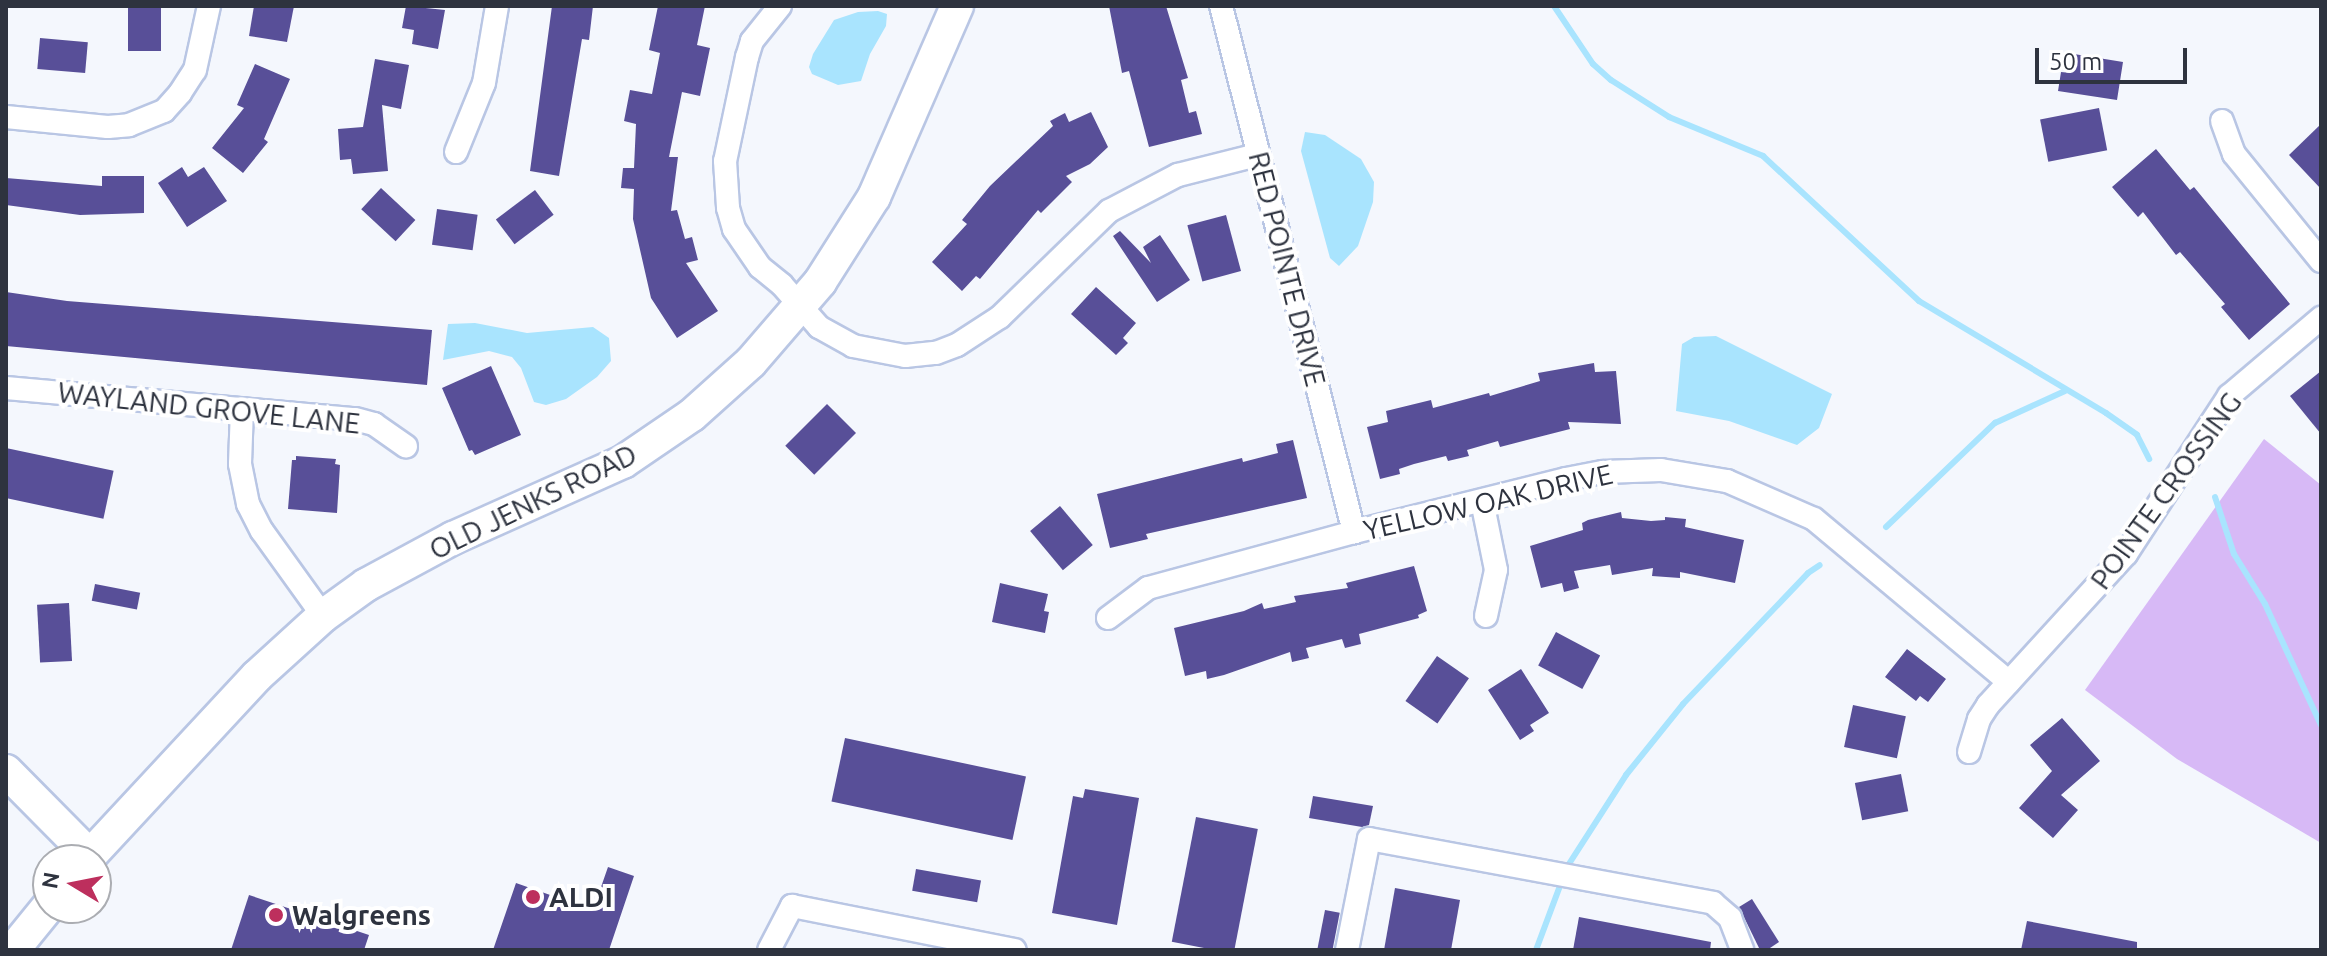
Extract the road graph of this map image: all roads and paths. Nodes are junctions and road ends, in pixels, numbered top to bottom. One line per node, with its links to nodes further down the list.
1 (209, 6): 6 (street)
2 (497, 6): 8 (street)
3 (780, 6): 11 (street)
4 (957, 6): 11 (street, OLD JENKS ROAD)
5 (1221, 6): 9 (street, RED POINTE DRIVE)
6 (6, 117)
7 (2222, 121): 10 (street)
8 (456, 152)
9 (1257, 155): 11 (street); 17 (street, RED POINTE DRIVE)
10 (2321, 261)
11 (799, 308): 18 (street, OLD JENKS ROAD)
12 (2321, 318): 21 (street, POINTE CROSSING)
13 (6, 388): 14 (street, WAYLAND GROVE LANE)
14 (242, 409): 15 (street, WAYLAND GROVE LANE); 18 (street)
15 (406, 446)
16 (1482, 501): 17 (street, YELLOW OAK DRIVE); 19 (street); 21 (street, YELLOW OAK DRIVE)
17 (1354, 532): 20 (street, YELLOW OAK DRIVE)
18 (323, 616): 25 (street, OLD JENKS ROAD)
19 (1486, 616)
20 (1108, 618)
21 (2009, 682): 22 (street, POINTE CROSSING)
22 (1969, 752)
23 (6, 771): 24 (street)
24 (75, 844)
25 (101, 844)
26 (34, 924): 27 (street)
27 (13, 950)
28 (769, 950): 29 (street)
29 (1015, 950)
30 (1347, 950): 31 (street)
31 (1742, 950)

